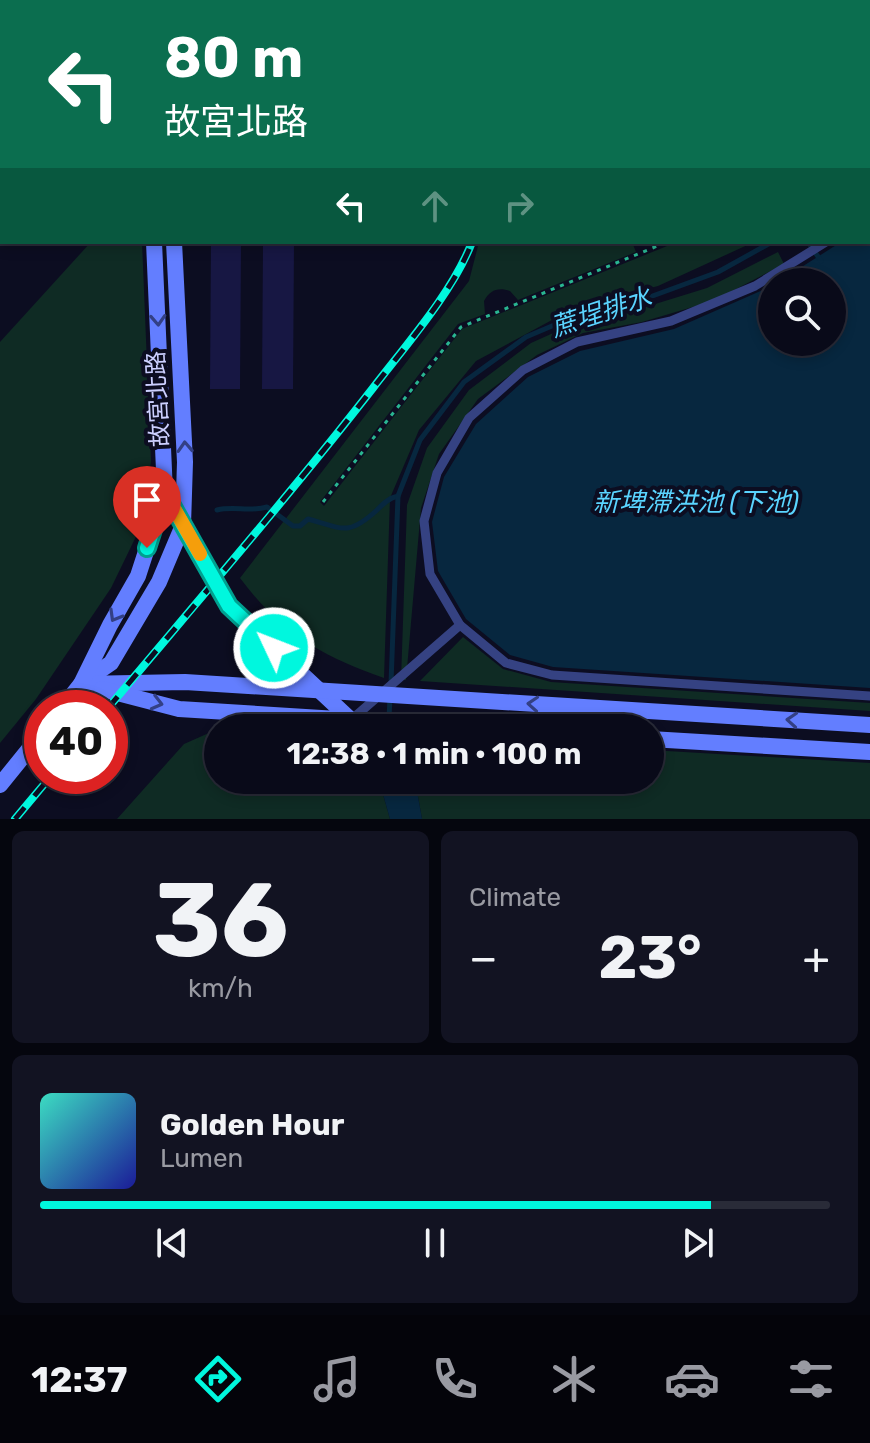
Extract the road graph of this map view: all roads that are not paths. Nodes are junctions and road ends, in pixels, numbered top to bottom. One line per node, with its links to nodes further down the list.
1 (154, 244): 4 (street, 故宮北路, one-way to 4)
2 (174, 244): 5 (street, 故宮北路, one-way to 2)
3 (823, 244): 6 (lane)
4 (165, 493): 5 (street); 7 (street, 故宮北路, one-way to 7)
5 (183, 525): 7 (street, 故宮北路); 9 (street)
6 (460, 625): 10 (lane); 11 (lane)
7 (81, 684): 8 (street); 9 (street); 12 (street, one-way to 12)
8 (76, 690)
9 (319, 690): 10 (street); 13 (street)
10 (380, 694): 14 (lane); 15 (street, one-way to 10)
11 (870, 696)
12 (257, 714)
13 (345, 714)
14 (358, 714)
15 (870, 725)
16 (664, 740): 17 (street)
17 (870, 752)
18 (24, 755): 19 (street)
19 (0, 785)

